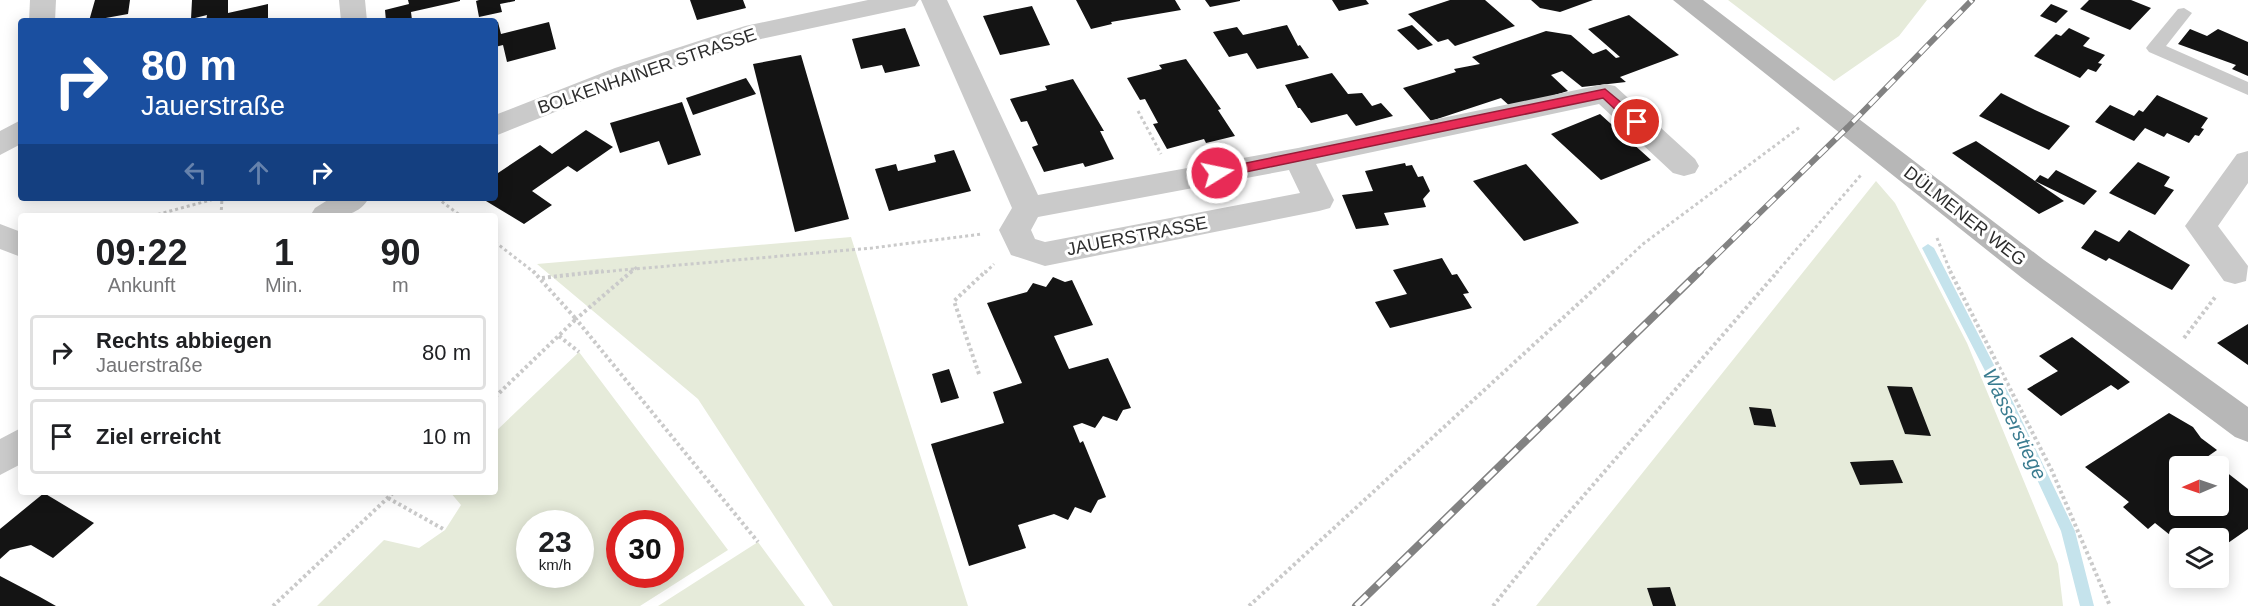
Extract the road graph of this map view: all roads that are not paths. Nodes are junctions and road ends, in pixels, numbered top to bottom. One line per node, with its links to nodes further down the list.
1 (43, 0): 7 (street)
2 (352, 0): 8 (street)
3 (906, 0): 10 (street, BOLKENHAINER STRASSE)
4 (934, 0): 18 (street)
5 (1686, 0): 22 (street, DÜLMENER WEG)
6 (2184, 12): 9 (lane)
7 (42, 18)
8 (354, 18)
9 (2248, 89)
10 (498, 125)
11 (18, 132): 12 (street)
12 (0, 145)
13 (1298, 159): 15 (street); 18 (street); 18 (street, JAUERSTRASSE)
14 (2248, 161): 21 (street)
15 (1684, 166)
16 (350, 201): 17 (street)
17 (332, 213)
18 (1022, 228)
19 (0, 236): 20 (street)
20 (18, 243)
21 (2235, 272)
22 (2248, 427)
23 (18, 445): 24 (street)
24 (0, 460)

